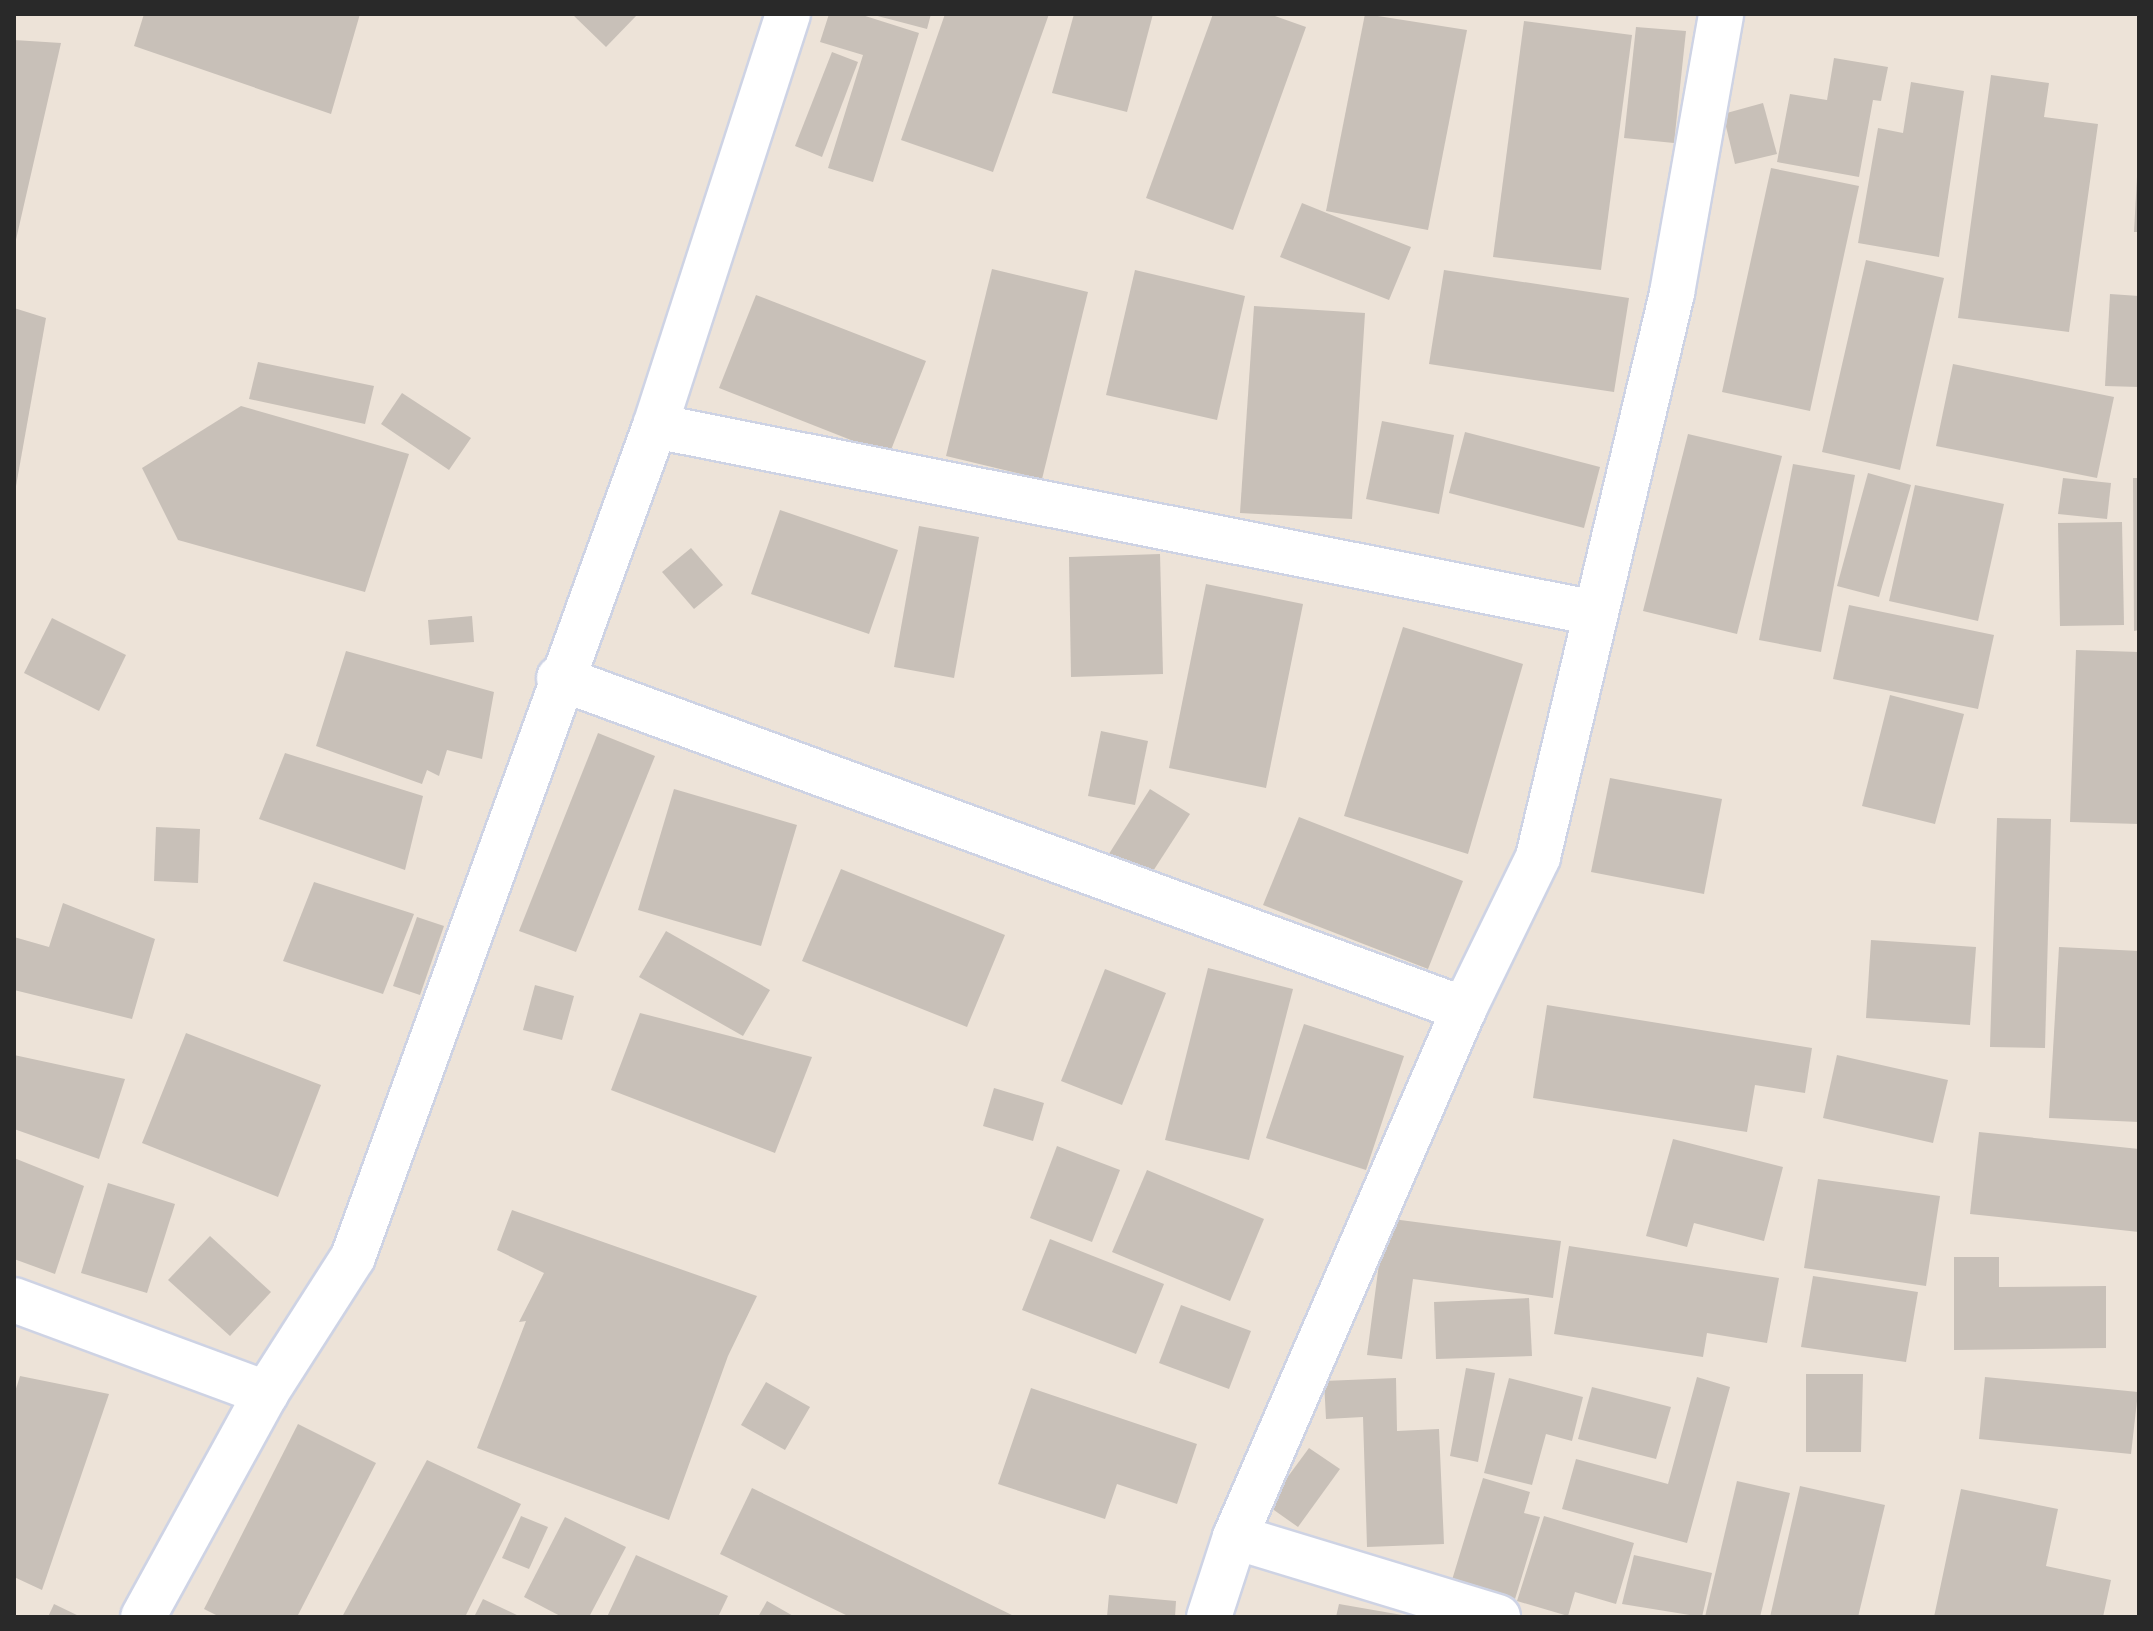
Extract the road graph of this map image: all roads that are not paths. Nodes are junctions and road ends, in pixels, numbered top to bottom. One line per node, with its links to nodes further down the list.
1 (788, 14): 3 (street)
2 (1721, 14): 4 (street)
3 (655, 426): 4 (street); 5 (street)
4 (1595, 613): 6 (street)
5 (559, 678): 6 (street); 8 (street)
6 (1464, 1009): 9 (street)
7 (14, 1300): 8 (street)
8 (266, 1393): 10 (street)
9 (1235, 1537): 11 (street); 12 (street)
10 (143, 1617)
11 (1209, 1617)
12 (1498, 1617)

